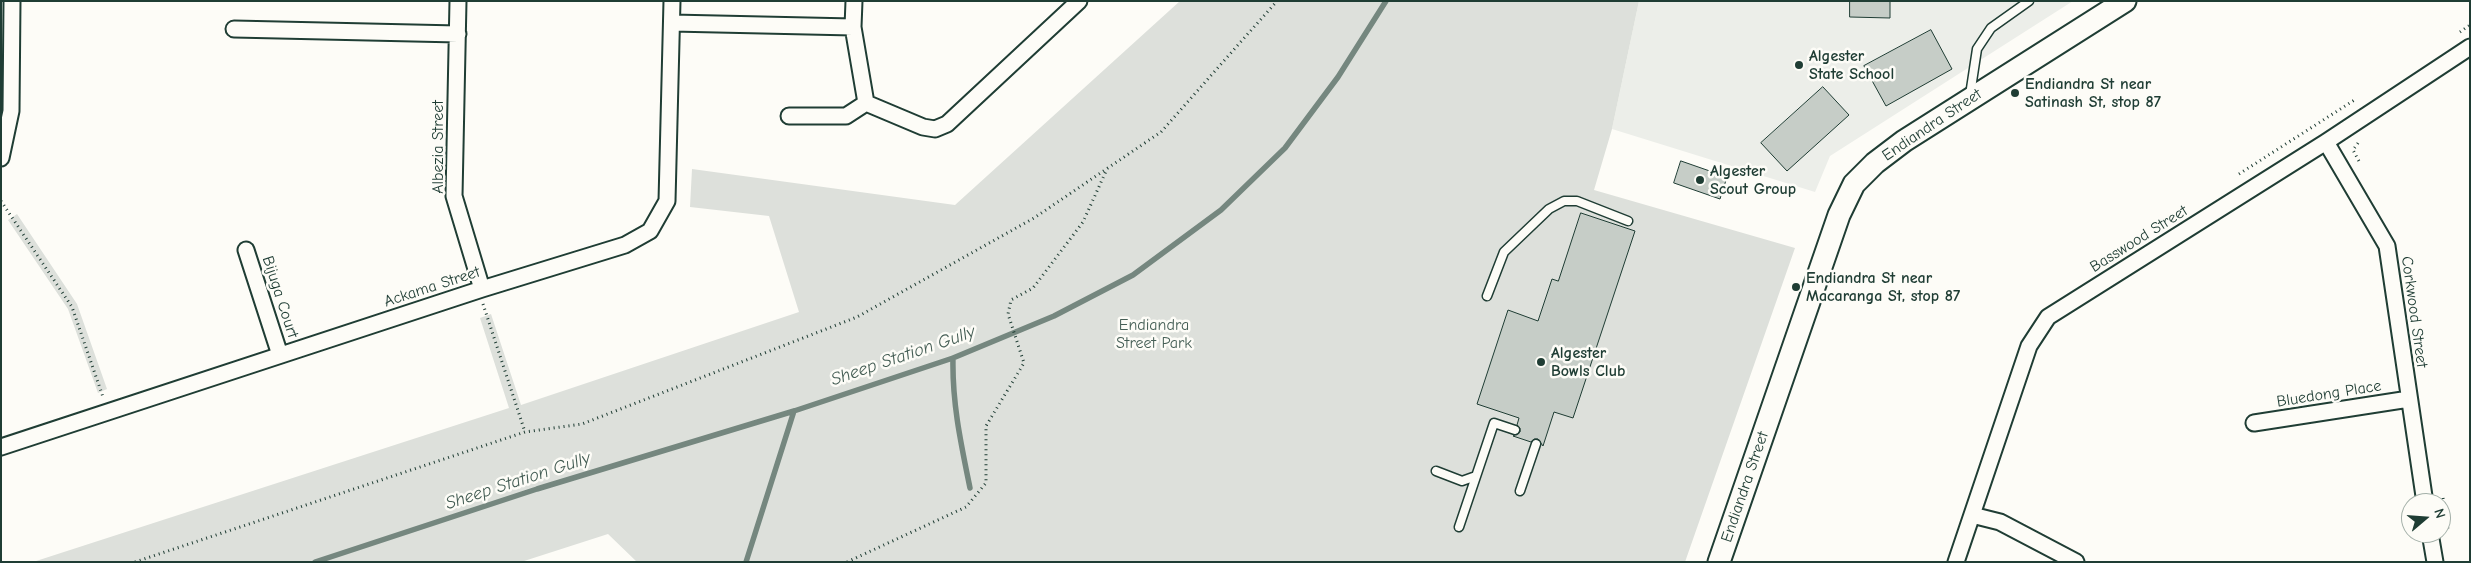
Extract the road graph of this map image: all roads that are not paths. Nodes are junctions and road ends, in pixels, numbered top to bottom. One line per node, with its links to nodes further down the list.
1 (12, 1): 17 (street)
2 (458, 1): 11 (street, Albezia Street)
3 (672, 1): 8 (street, Ackama Street)
4 (854, 1): 9 (street)
5 (1079, 1): 14 (street)
6 (2029, 1): 13 (lane)
7 (2125, 1): 13 (street, Endiandra Street)
8 (672, 23): 9 (street); 20 (street, Ackama Street)
9 (853, 27): 14 (street)
10 (234, 29): 11 (street)
11 (458, 34): 20 (street, Albezia Street)
12 (2470, 47): 16 (street, Basswood Street)
13 (1970, 99): 35 (street, Endiandra Street)
14 (866, 103): 15 (street)
15 (789, 116)
16 (2326, 142): 23 (street, Corkwood Street); 32 (street, Basswood Street)
17 (1, 158)
18 (1628, 221): 21 (lane)
19 (246, 250): 22 (street, Bijuga Court)
20 (482, 289): 22 (street, Ackama Street)
21 (1487, 296)
22 (280, 356): 27 (street, Ackama Street)
23 (2409, 400): 24 (street, Bluedong Place); 31 (street, Corkwood Street)
24 (2254, 423)
25 (1515, 430): 29 (lane)
26 (1536, 444): 30 (lane)
27 (1, 447)
28 (1436, 471): 29 (lane)
29 (1476, 476): 33 (lane)
30 (1520, 491)
31 (2423, 493)
32 (1972, 515): 36 (street, Basswood Street); 37 (street)
33 (1459, 527)
34 (2431, 543): 38 (street)
35 (1719, 562)
36 (1956, 562)
37 (2076, 562)
38 (2434, 562)

